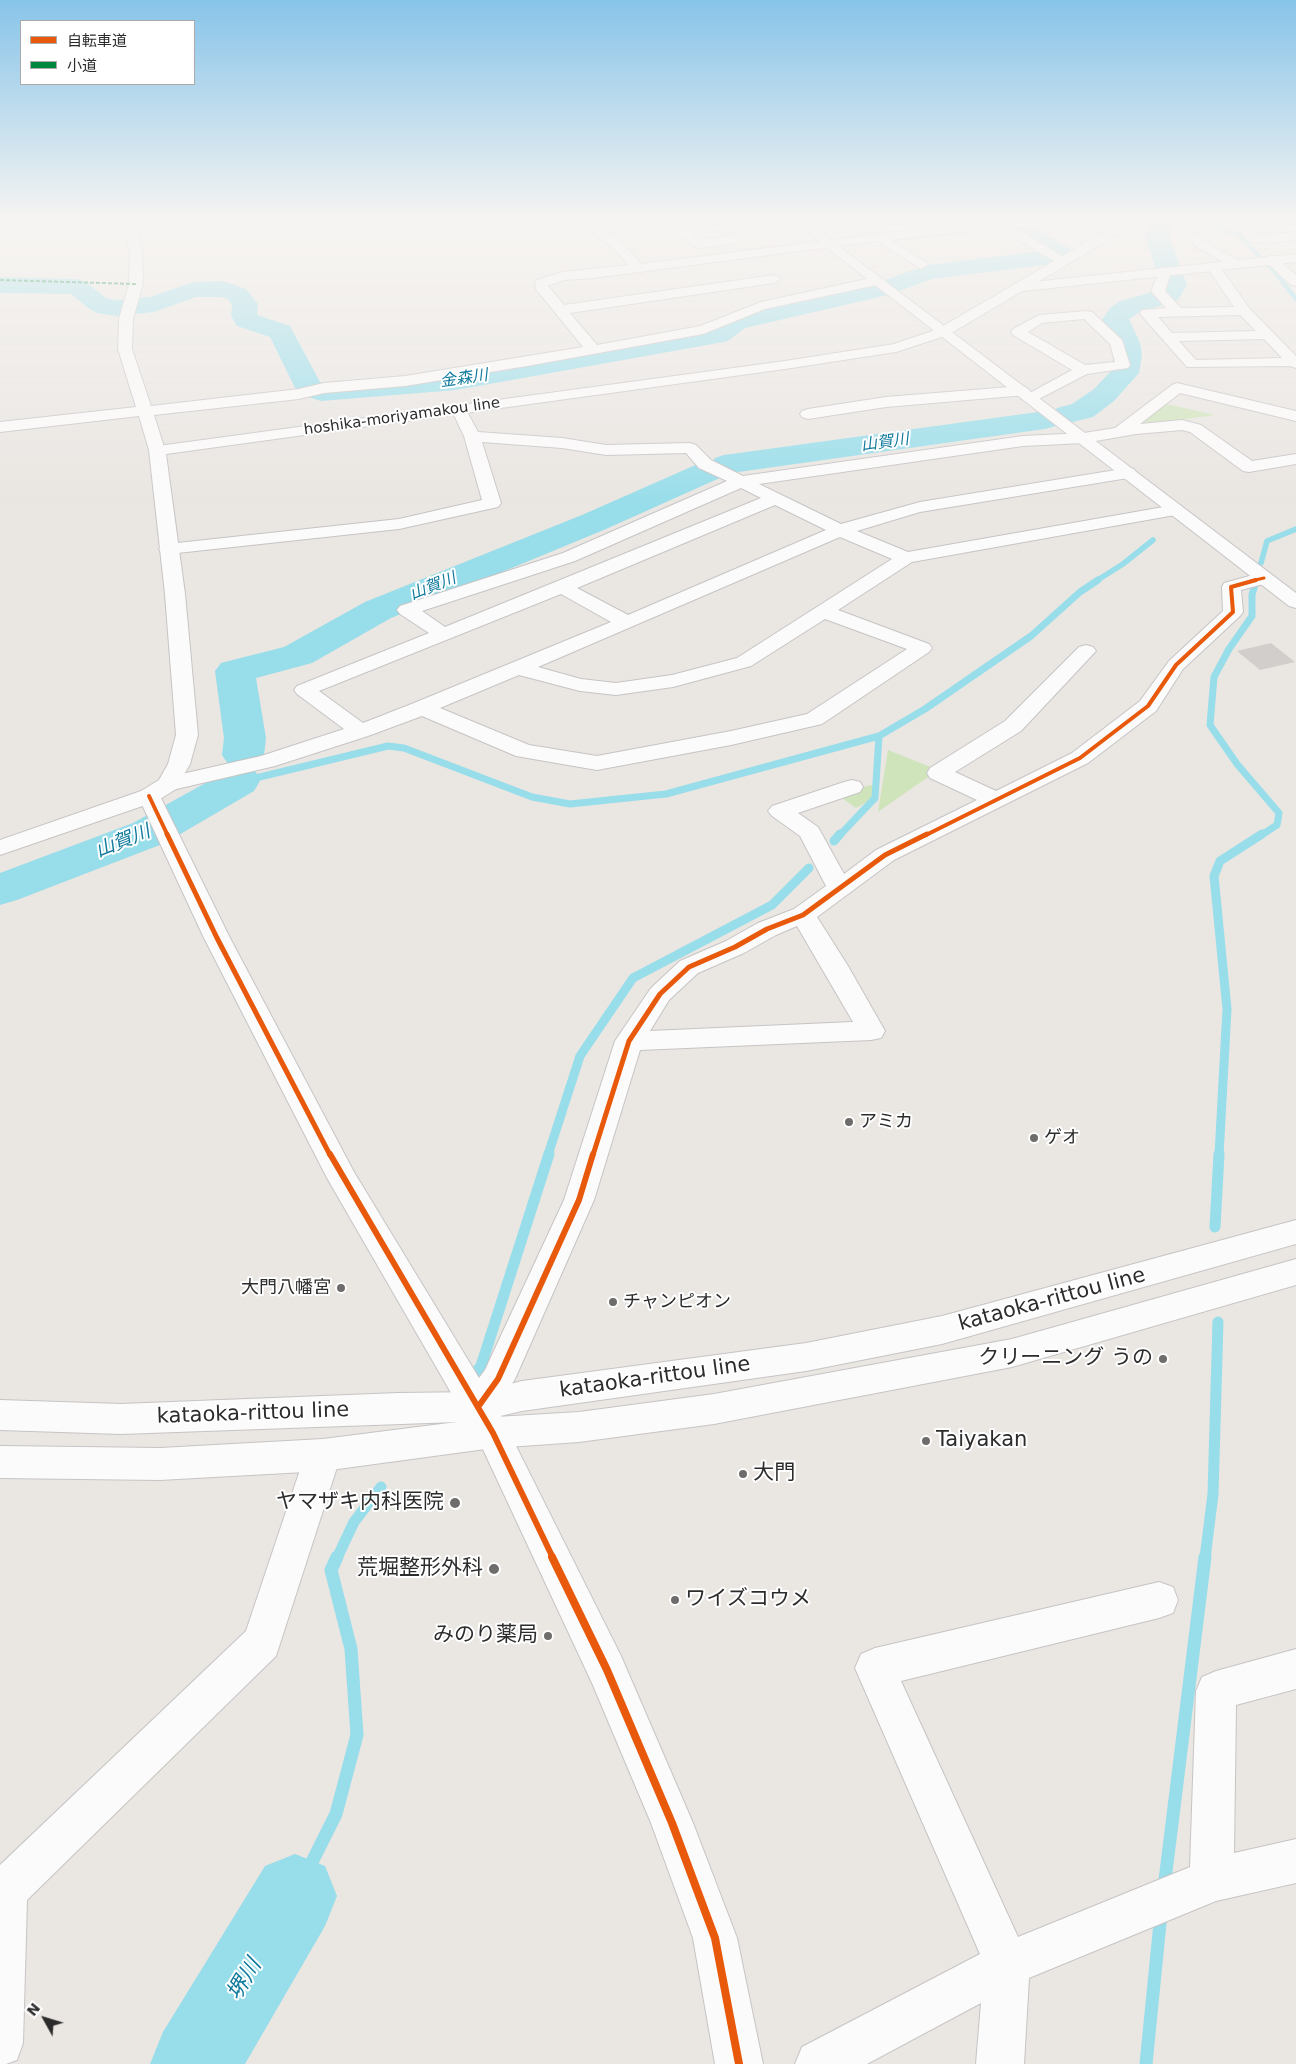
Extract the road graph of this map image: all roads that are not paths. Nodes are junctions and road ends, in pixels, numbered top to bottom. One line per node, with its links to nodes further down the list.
1 (127, 315): 18 (street)
2 (564, 315): 13 (street)
3 (738, 315): 13 (street)
4 (921, 315): 10 (street)
5 (973, 315): 10 (street, hoshika-moriyamakou line)
6 (1083, 315): 15 (street)
7 (1087, 315): 15 (street)
8 (1149, 315): 12 (street)
9 (1248, 315): 11 (street)
10 (943, 332): 16 (street); 17 (street, hoshika-moriyamakou line)
11 (1267, 335): 12 (street); 14 (street)
12 (1170, 337): 14 (street)
13 (593, 350): 18 (street)
14 (1295, 363)
15 (1083, 370): 16 (street)
16 (1027, 395): 19 (street); 24 (street)
17 (458, 410): 23 (street); 25 (street, hoshika-moriyamakou line)
18 (144, 412): 21 (street); 25 (street)
19 (808, 414)
20 (1296, 416): 22 (street)
21 (0, 426)
22 (1120, 432): 24 (street); 26 (street)
23 (472, 436): 28 (street); 32 (street)
24 (1084, 438): 27 (street); 28 (street)
25 (157, 450): 32 (street)
26 (1292, 456)
27 (1128, 473): 30 (street); 31 (street)
28 (742, 481): 29 (street); 39 (street)
29 (776, 498): 31 (street); 35 (street)
30 (1175, 510): 33 (street); 34 (street)
31 (840, 530): 33 (street); 38 (street)
32 (168, 549): 45 (street)
33 (906, 558): 37 (street)
34 (1264, 578): 36 (street); 46 (street)
35 (562, 587): 38 (street); 39 (street)
36 (1296, 602)
37 (824, 612): 41 (street); 42 (street)
38 (627, 623): 41 (street)
39 (443, 634): 43 (street)
40 (1086, 651): 46 (street)
41 (520, 669): 42 (street)
42 (422, 708): 43 (street)
43 (360, 731): 45 (street)
44 (852, 787): 48 (street)
45 (158, 790): 47 (street); 54 (street)
46 (996, 800): 48 (street)
47 (0, 848)
48 (839, 888): 49 (street)
49 (803, 915): 50 (street); 50 (street)
50 (629, 1041): 54 (street)
51 (1296, 1232): 54 (street, kataoka-rittou line)
52 (1296, 1272): 54 (street, kataoka-rittou line)
53 (0, 1416): 54 (street, kataoka-rittou line)
54 (485, 1420): 55 (street, kataoka-rittou line); 63 (street)
55 (323, 1455): 56 (street, kataoka-rittou line); 62 (street)
56 (0, 1462)
57 (1159, 1600): 61 (street)
58 (1296, 1669): 60 (street)
59 (1296, 1861): 60 (street)
60 (1198, 1887): 61 (street)
61 (1007, 1964): 64 (street); 65 (street)
62 (0, 2043)
63 (739, 2064)
64 (819, 2064)
65 (1000, 2064)

